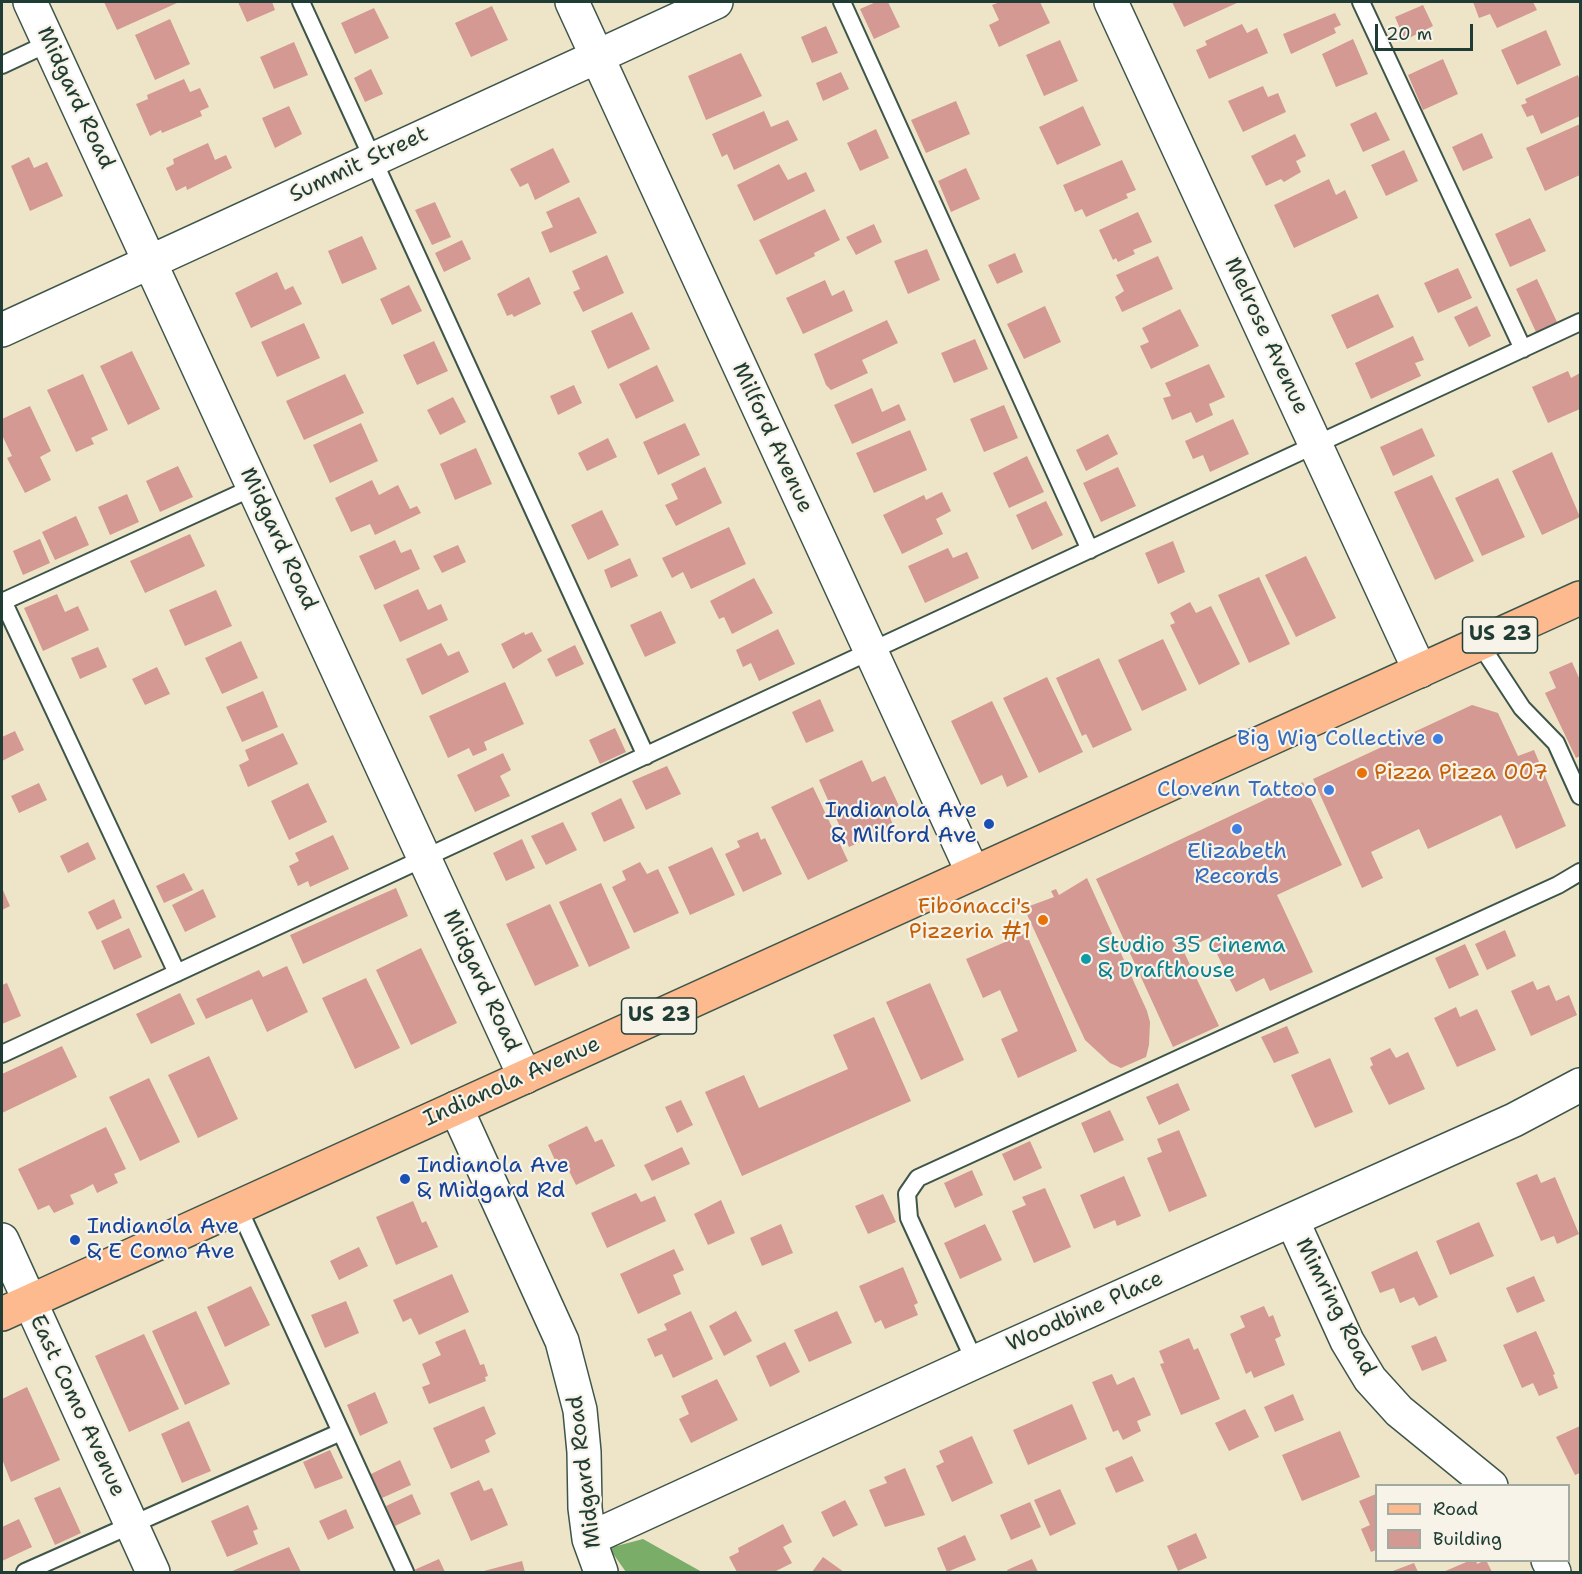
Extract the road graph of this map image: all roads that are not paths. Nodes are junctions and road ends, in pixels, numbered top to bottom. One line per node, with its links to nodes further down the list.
1 (30, 2): 8 (street, Midgard Road)
2 (301, 2): 11 (lane)
3 (572, 2): 9 (street, Milford Avenue)
4 (716, 2): 9 (street, Summit Street)
5 (842, 2): 18 (lane)
6 (1111, 2): 16 (street, Melrose Avenue)
7 (1360, 2): 15 (lane)
8 (49, 43): 10 (lane); 12 (street, Midgard Road)
9 (597, 56): 11 (street, Summit Street); 22 (street, Milford Avenue)
10 (2, 65)
11 (373, 159): 12 (street, Summit Street); 24 (lane)
12 (150, 261): 14 (street, Summit Street); 17 (street, Midgard Road)
13 (1581, 322): 15 (lane)
14 (2, 330)
15 (1523, 349): 16 (lane)
16 (1316, 444): 18 (lane); 23 (street, Melrose Avenue)
17 (254, 487): 20 (lane); 26 (street, Midgard Road)
18 (1090, 550): 22 (lane)
19 (1581, 598): 21 (main road, Indianola Avenue / US 23)
20 (2, 601): 29 (lane)
21 (1480, 644): 23 (main road, Indianola Avenue / US 23); 25 (lane)
22 (871, 651): 24 (lane); 28 (street, Milford Avenue)
23 (1420, 671): 28 (main road, Indianola Avenue / US 23)
24 (646, 756): 26 (lane)
25 (1581, 796)
26 (424, 858): 29 (lane); 31 (street, Midgard Road)
27 (1581, 872): 38 (lane)
28 (973, 873): 31 (main road, Indianola Avenue / US 23)
29 (177, 973): 30 (lane)
30 (2, 1054)
31 (525, 1077): 33 (main road, Indianola Avenue / US 23)
32 (1581, 1085): 35 (street, Woodbine Place)
33 (456, 1108): 34 (main road, Indianola Avenue / US 23); 42 (street, Midgard Road)
34 (238, 1207): 37 (main road, Indianola Avenue / US 23); 39 (lane)
35 (1292, 1220): 38 (street, Woodbine Place); 40 (street, Mimring Road)
36 (2, 1240): 37 (street, East Como Avenue)
37 (16, 1308): 41 (street, East Como Avenue)
38 (975, 1362): 42 (street, Woodbine Place)
39 (341, 1431): 41 (lane); 45 (lane)
40 (1490, 1484)
41 (132, 1525): 43 (lane); 44 (street, East Como Avenue)
42 (589, 1539): 46 (street, Midgard Road)
43 (25, 1572)
44 (153, 1572)
45 (405, 1572)
46 (601, 1572)

